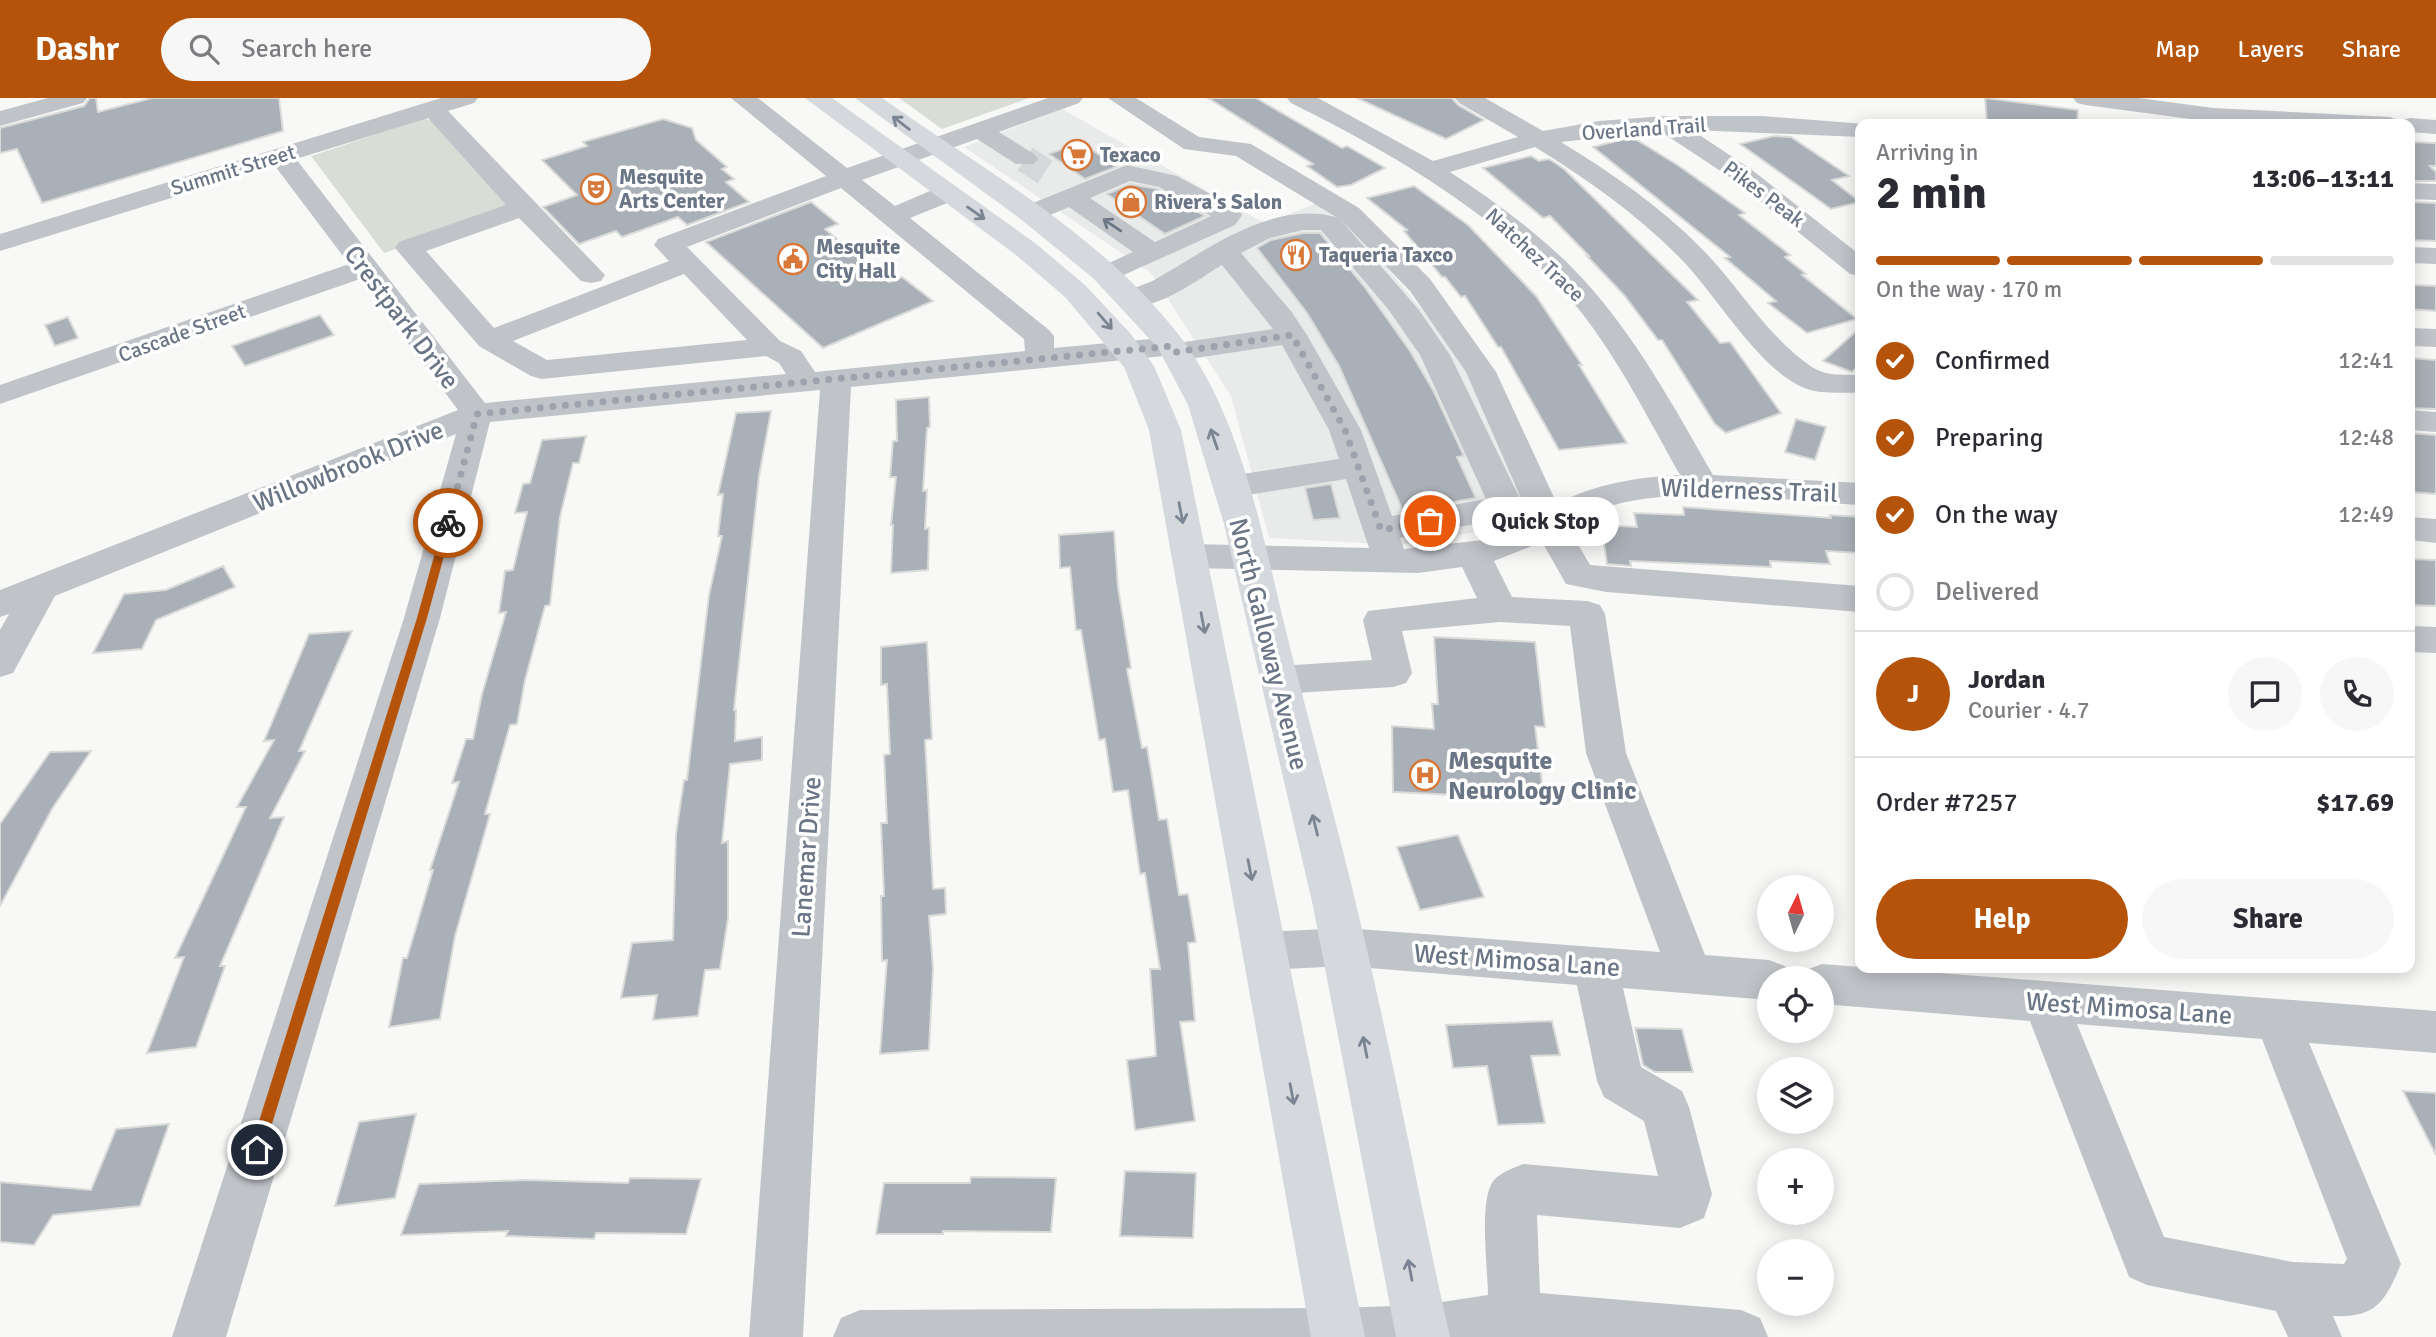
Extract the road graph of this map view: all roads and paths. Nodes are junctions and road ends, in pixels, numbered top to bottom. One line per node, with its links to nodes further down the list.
1 (75, 98): 13 (street)
2 (466, 98): 11 (street, Summit Street)
3 (743, 98): 25 (street)
4 (817, 98): 22 (main road, North Galloway Avenue)
5 (867, 98): 20 (main road, North Galloway Avenue, one-way to 5)
6 (1071, 98): 17 (street)
7 (1120, 98): 62 (street)
8 (1298, 98): 23 (street, Natchez Trace)
9 (1467, 98): 18 (street)
10 (2084, 98): 14 (street)
11 (432, 108): 21 (street, Summit Street); 31 (street)
12 (1670, 115): 18 (street, Overland Trail); 19 (street, Overland Trail); 39 (street, Pikes Peak)
13 (0, 118)
14 (2292, 119)
15 (2415, 125): 16 (street)
16 (2436, 127)
17 (981, 131): 20 (street); 24 (street)
18 (1543, 139): 23 (street, Overland Trail); 51 (street)
19 (1855, 140)
20 (934, 148): 22 (street); 24 (main road, North Galloway Avenue)
21 (280, 155): 33 (street, Summit Street); 40 (street, Crestpark Drive)
22 (900, 160): 25 (street); 29 (main road, North Galloway Avenue)
23 (1433, 169): 57 (street, Natchez Trace)
24 (967, 170): 30 (main road, North Galloway Avenue)
25 (844, 178): 32 (street); 36 (street)
26 (1061, 187): 30 (street); 35 (street, one-way to 26); 35 (street)
27 (2415, 191): 28 (street)
28 (2436, 192)
29 (948, 193): 32 (street); 49 (main road, North Galloway Avenue, one-way to 49)
30 (1023, 207): 42 (main road, North Galloway Avenue)
31 (523, 208): 41 (street); 43 (street)
32 (891, 217): 47 (street)
33 (0, 243)
34 (1225, 252): 42 (street); 44 (street); 60 (street)
35 (1153, 253): 42 (street)
36 (678, 254): 41 (street); 43 (street); 50 (street)
37 (2415, 255): 38 (street)
38 (2436, 256)
39 (1855, 264)
40 (364, 268): 52 (street, Cascade Street); 53 (street, Crestpark Drive)
41 (591, 275): 43 (street)
42 (1120, 287): 48 (main road, North Galloway Avenue)
43 (481, 331): 50 (street)
44 (1292, 335): 48 (street, Willowbrook Drive); 56 (street)
45 (2415, 337): 46 (street)
46 (2436, 338)
47 (1040, 347): 49 (street, Willowbrook Drive); 50 (street, Willowbrook Drive); 50 (street)
48 (1174, 349): 49 (street, Willowbrook Drive); 58 (main road, North Galloway Avenue, one-way to 48)
49 (1128, 351): 66 (main road, North Galloway Avenue, one-way to 66)
50 (800, 366): 53 (street, Willowbrook Drive); 90 (street, Lanemar Drive)
51 (1855, 384)
52 (0, 395)
53 (477, 414): 68 (street, Willowbrook Drive); 89 (street, Crestpark Drive)
54 (2415, 420): 55 (street)
55 (2436, 422)
56 (1358, 467): 58 (street); 64 (street)
57 (1702, 485): 59 (street, Wilderness Trail); 62 (street, Wilderness Trail)
58 (1230, 487): 67 (main road, North Galloway Avenue)
59 (1855, 494)
60 (1505, 507): 62 (street); 64 (street)
61 (2415, 528): 63 (street)
62 (1535, 530): 65 (street, Wilderness Trail); 69 (street)
63 (2436, 530)
64 (1386, 545): 65 (street, Wilderness Trail); 67 (street, Wilderness Trail)
65 (1473, 554): 71 (street)
66 (1190, 556): 67 (street, Wilderness Trail); 77 (main road, North Galloway Avenue, one-way to 77)
67 (1249, 558): 75 (main road, North Galloway Avenue)
68 (42, 587): 70 (street, Willowbrook Drive); 74 (street)
69 (1855, 599)
70 (0, 604)
71 (1500, 609): 75 (street); 79 (street)
72 (2415, 639): 73 (street)
73 (2436, 640)
74 (0, 663)
75 (1279, 680): 76 (main road, North Galloway Avenue, one-way to 75)
76 (1345, 947): 77 (street, West Mimosa Lane); 78 (street, West Mimosa Lane); 87 (main road, North Galloway Avenue, one-way to 76)
77 (1265, 951): 88 (main road, North Galloway Avenue, one-way to 88)
78 (1595, 966): 79 (street, West Mimosa Lane); 86 (street)
79 (1689, 974): 80 (street, West Mimosa Lane)
80 (1757, 979)
81 (1834, 985): 82 (street, West Mimosa Lane)
82 (2045, 1001): 83 (street, West Mimosa Lane); 85 (street)
83 (2277, 1020): 84 (street, West Mimosa Lane); 85 (street)
84 (2436, 1032)
85 (2293, 1288): 93 (street)
86 (1515, 1317): 87 (street); 92 (street)
87 (1423, 1334): 88 (street)
88 (1338, 1336): 91 (street)
89 (199, 1337)
90 (776, 1337)
91 (860, 1337)
92 (1741, 1337)
93 (2315, 1337)

